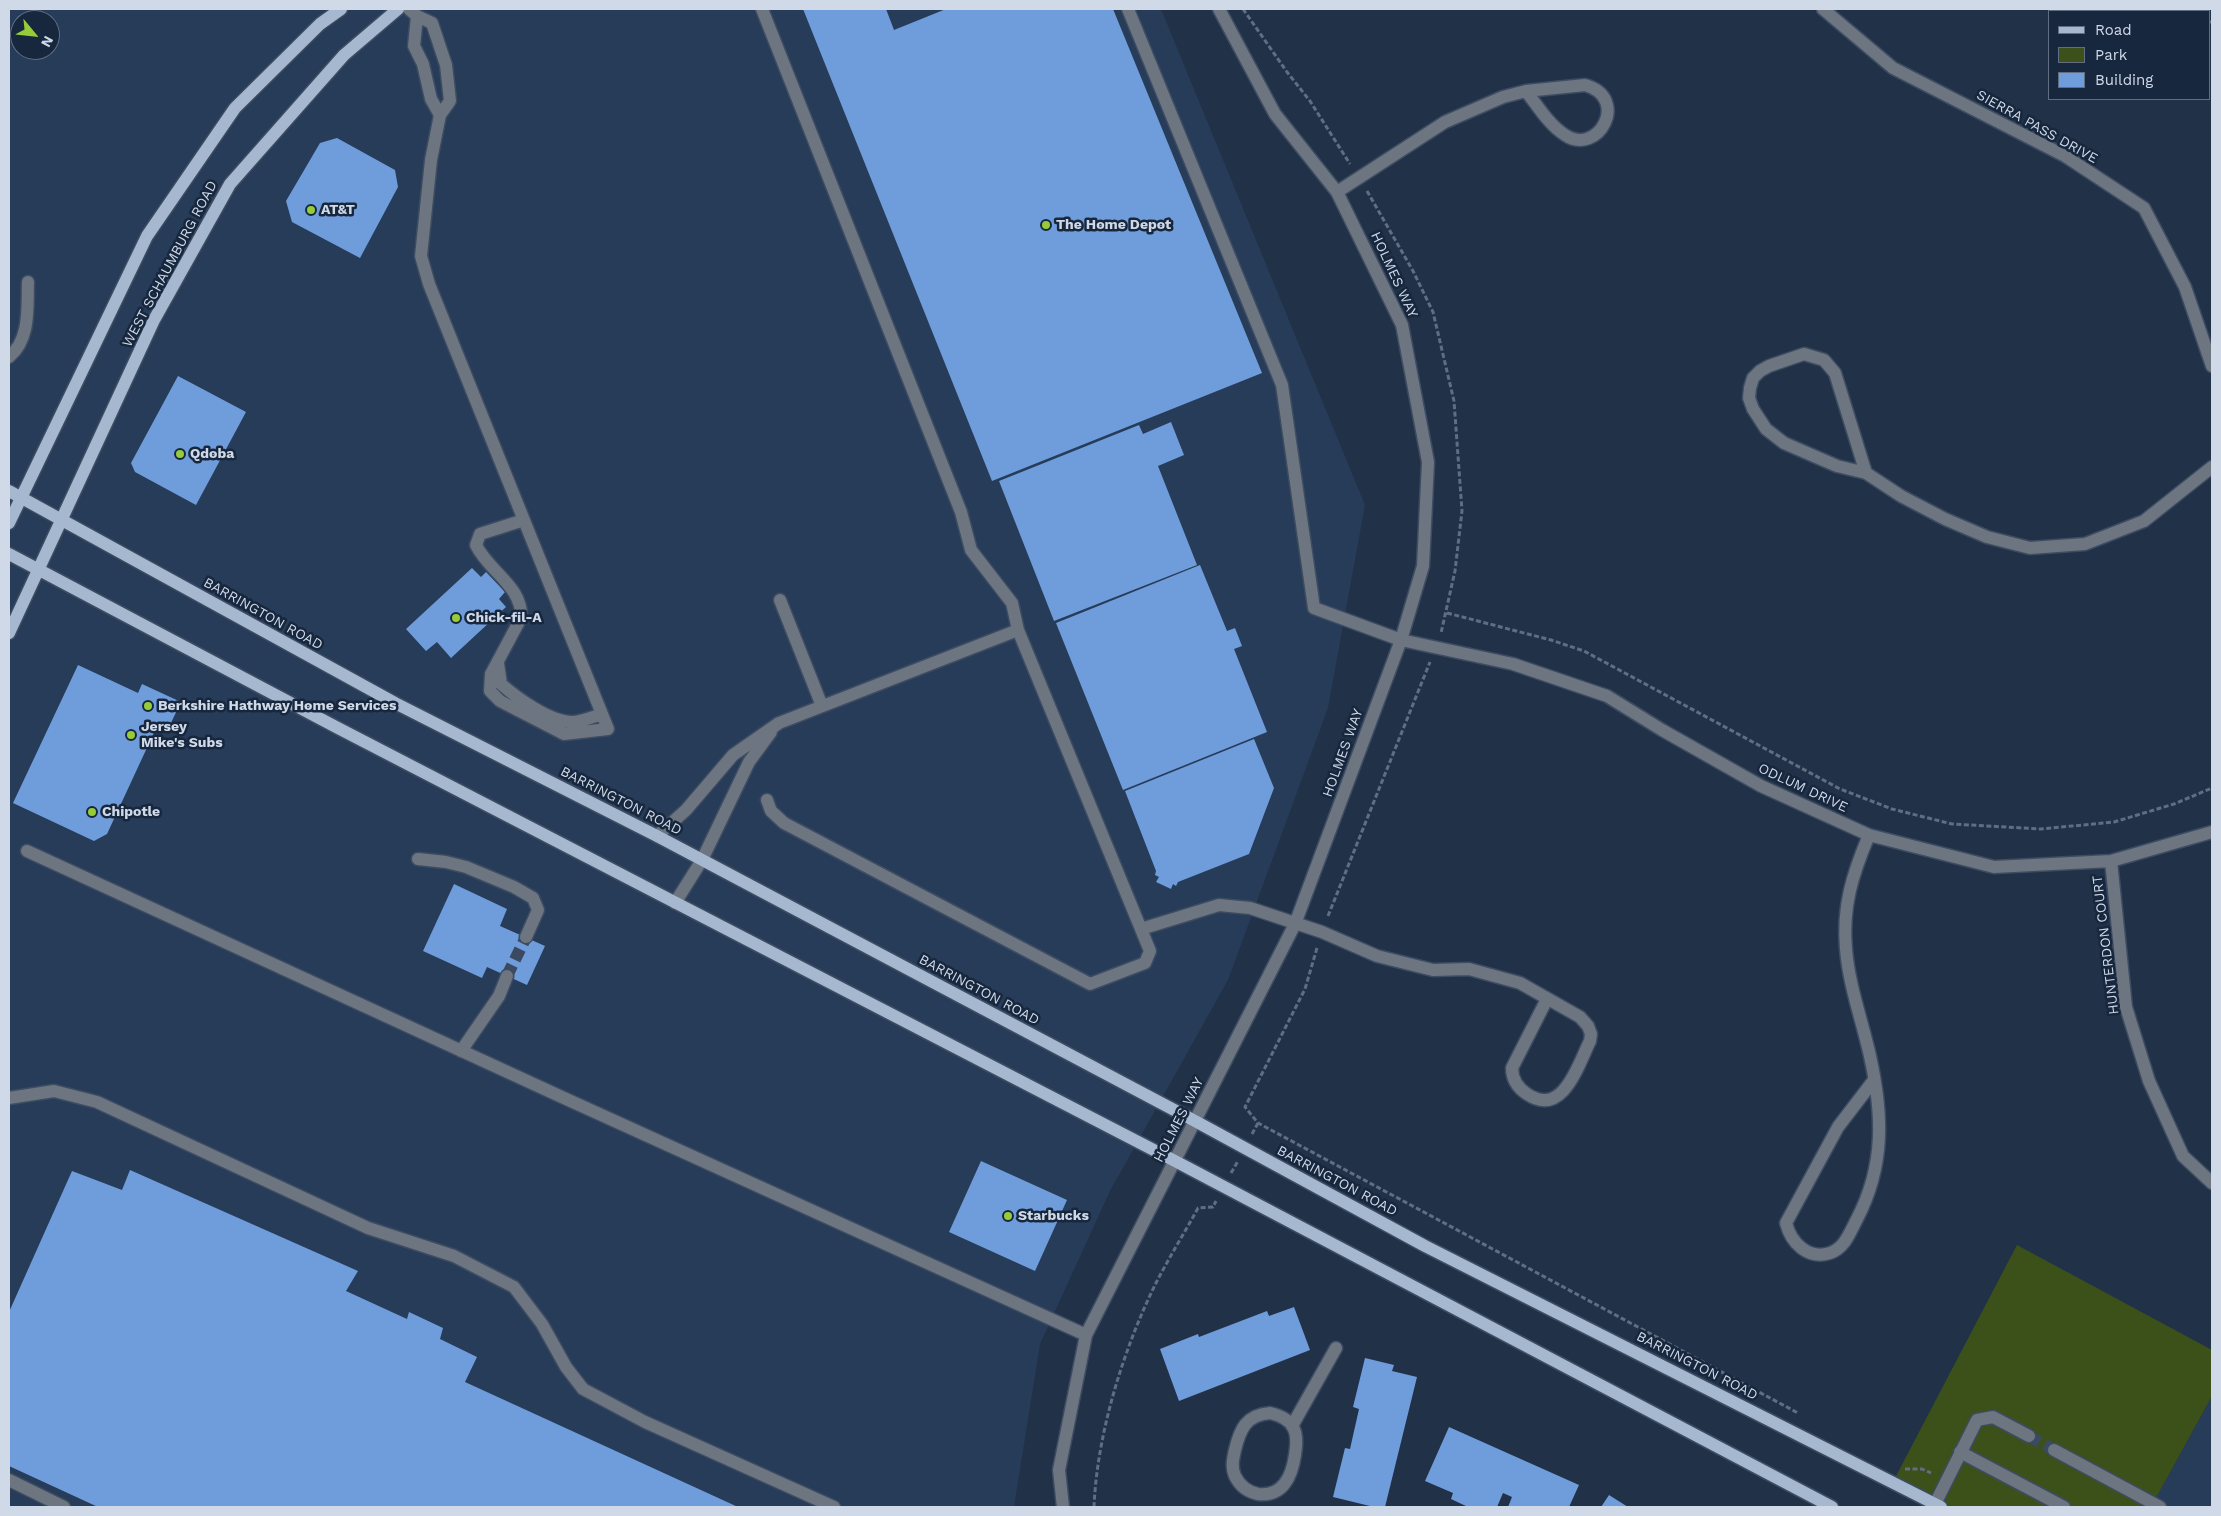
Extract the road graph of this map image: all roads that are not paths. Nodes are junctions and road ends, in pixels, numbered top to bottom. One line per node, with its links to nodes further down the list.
1 (341, 9): 17 (main road, WEST SCHAUMBURG ROAD)
2 (398, 9): 19 (main road, WEST SCHAUMBURG ROAD)
3 (762, 9): 24 (street)
4 (1128, 9): 26 (street, ODLUM DRIVE)
5 (1219, 9): 10 (street, HOLMES WAY)
6 (1823, 9): 13 (street, SIERRA PASS DRIVE)
7 (413, 12): 9 (street); 9 (street)
8 (1526, 91): 8 (street); 10 (street)
9 (440, 116): 18 (street)
10 (1337, 192): 26 (street, HOLMES WAY)
11 (28, 282): 12 (street)
12 (9, 357)
13 (2212, 366)
14 (2212, 467): 15 (street)
15 (1866, 473): 15 (street)
16 (9, 491): 17 (main road, BARRINGTON ROAD)
17 (20, 498): 19 (main road, BARRINGTON ROAD); 20 (main road, WEST SCHAUMBURG ROAD)
18 (524, 520): 27 (street); 29 (street)
19 (62, 521): 22 (main road, WEST SCHAUMBURG ROAD); 34 (main road, BARRINGTON ROAD)
20 (9, 523)
21 (9, 554): 22 (main road)
22 (38, 570): 25 (main road, WEST SCHAUMBURG ROAD); 39 (main road)
23 (780, 600): 28 (street)
24 (1018, 630): 28 (street); 41 (street)
25 (9, 633)
26 (1400, 640): 33 (street, ODLUM DRIVE); 40 (street, HOLMES WAY)
27 (498, 660): 29 (street); 29 (street)
28 (822, 706): 30 (street)
29 (602, 714)
30 (779, 722): 34 (street); 37 (street)
31 (767, 800): 41 (street)
32 (2212, 832): 38 (street, ODLUM DRIVE)
33 (1869, 835): 38 (street, ODLUM DRIVE); 46 (street)
34 (657, 836): 37 (main road, BARRINGTON ROAD)
35 (27, 851): 45 (street)
36 (418, 859): 42 (street)
37 (702, 860): 39 (street); 48 (main road, BARRINGTON ROAD)
38 (2111, 861): 50 (street, HUNTERDON COURT)
39 (675, 903): 49 (main road)
40 (1295, 924): 41 (street); 44 (street); 48 (street, HOLMES WAY)
41 (1141, 929)
42 (526, 937)
43 (507, 976): 45 (street)
44 (1547, 999): 44 (street)
45 (461, 1051): 51 (street)
46 (1874, 1080): 46 (street)
47 (9, 1098): 61 (street)
48 (1195, 1121): 49 (street, HOLMES WAY); 59 (main road, BARRINGTON ROAD)
49 (1175, 1161): 51 (street, HOLMES WAY); 64 (main road)
50 (2212, 1183)
51 (1086, 1335): 62 (street, HOLMES WAY)
52 (1336, 1348): 53 (street)
53 (1292, 1426): 58 (street); 58 (street)
54 (2029, 1436): 56 (street)
55 (2054, 1450): 66 (street)
56 (1960, 1452): 59 (street); 65 (street)
57 (9, 1480): 60 (street)
58 (1258, 1494): 63 (street)
59 (1938, 1506)
60 (64, 1507)
61 (834, 1507)
62 (1063, 1507)
63 (1262, 1507)
64 (1832, 1507)
65 (2064, 1507)
66 (2160, 1507)

